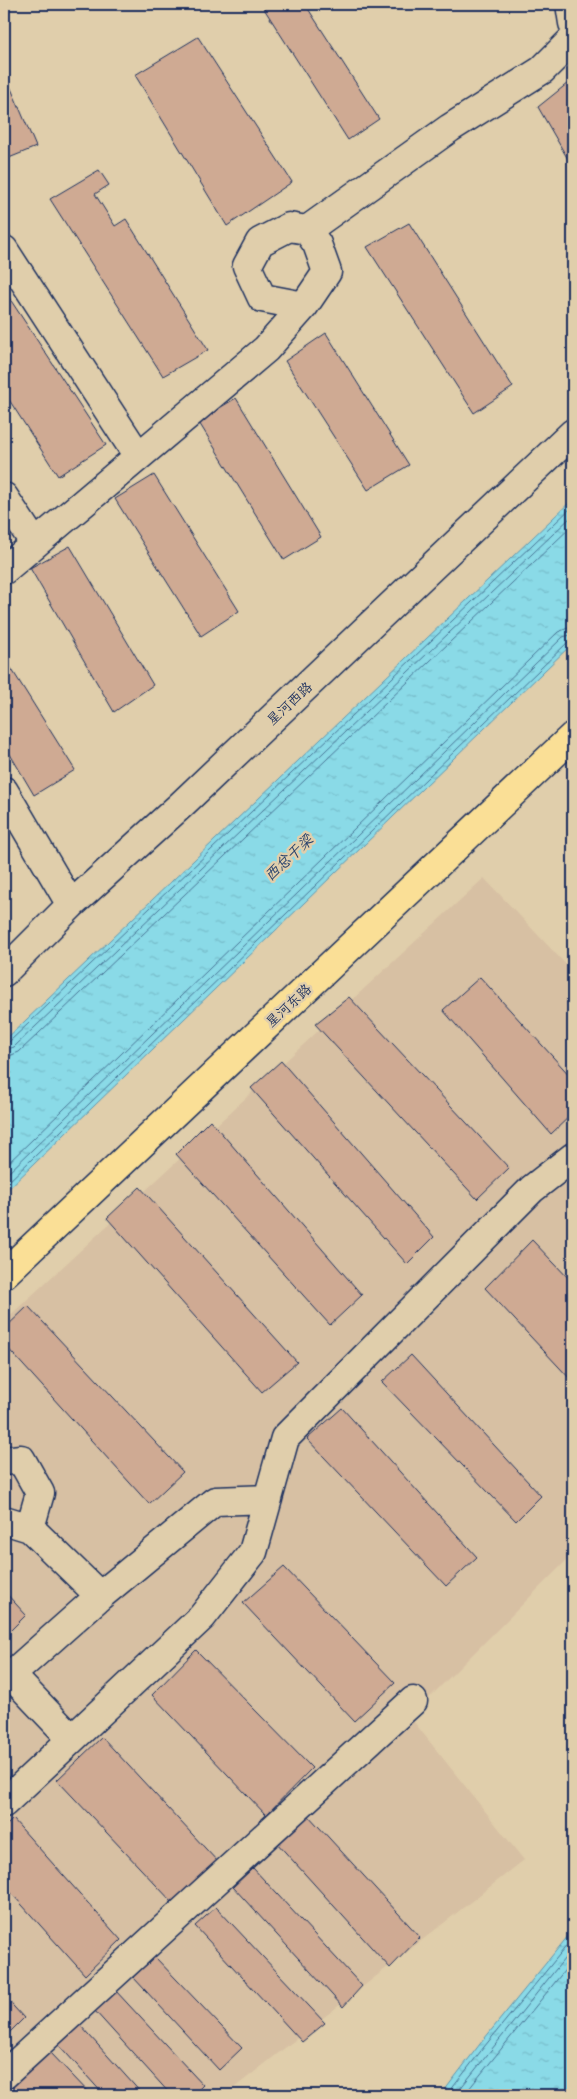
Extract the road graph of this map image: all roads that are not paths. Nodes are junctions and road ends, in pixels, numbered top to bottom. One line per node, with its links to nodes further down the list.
1 (570, 4): 2 (street)
2 (573, 23)
3 (573, 39): 4 (street)
4 (307, 230): 6 (street); 6 (street)
5 (4, 250): 8 (street)
6 (304, 306): 8 (street)
7 (573, 433): 14 (street, 星河西路)
8 (138, 456): 10 (street)
9 (4, 497): 10 (street)
10 (35, 544): 11 (street)
11 (4, 570)
12 (573, 736): 17 (main road, 星河东路)
13 (4, 791): 14 (street)
14 (71, 905): 15 (street, 星河西路)
15 (4, 972)
16 (573, 1157): 19 (street)
17 (4, 1274)
18 (4, 1461): 21 (street)
19 (268, 1499): 22 (street); 24 (street)
20 (4, 1520): 21 (street)
21 (30, 1528): 22 (street)
22 (100, 1596): 24 (street)
23 (413, 1701): 26 (street)
24 (72, 1739): 25 (street)
25 (4, 1803)
26 (4, 2075)

